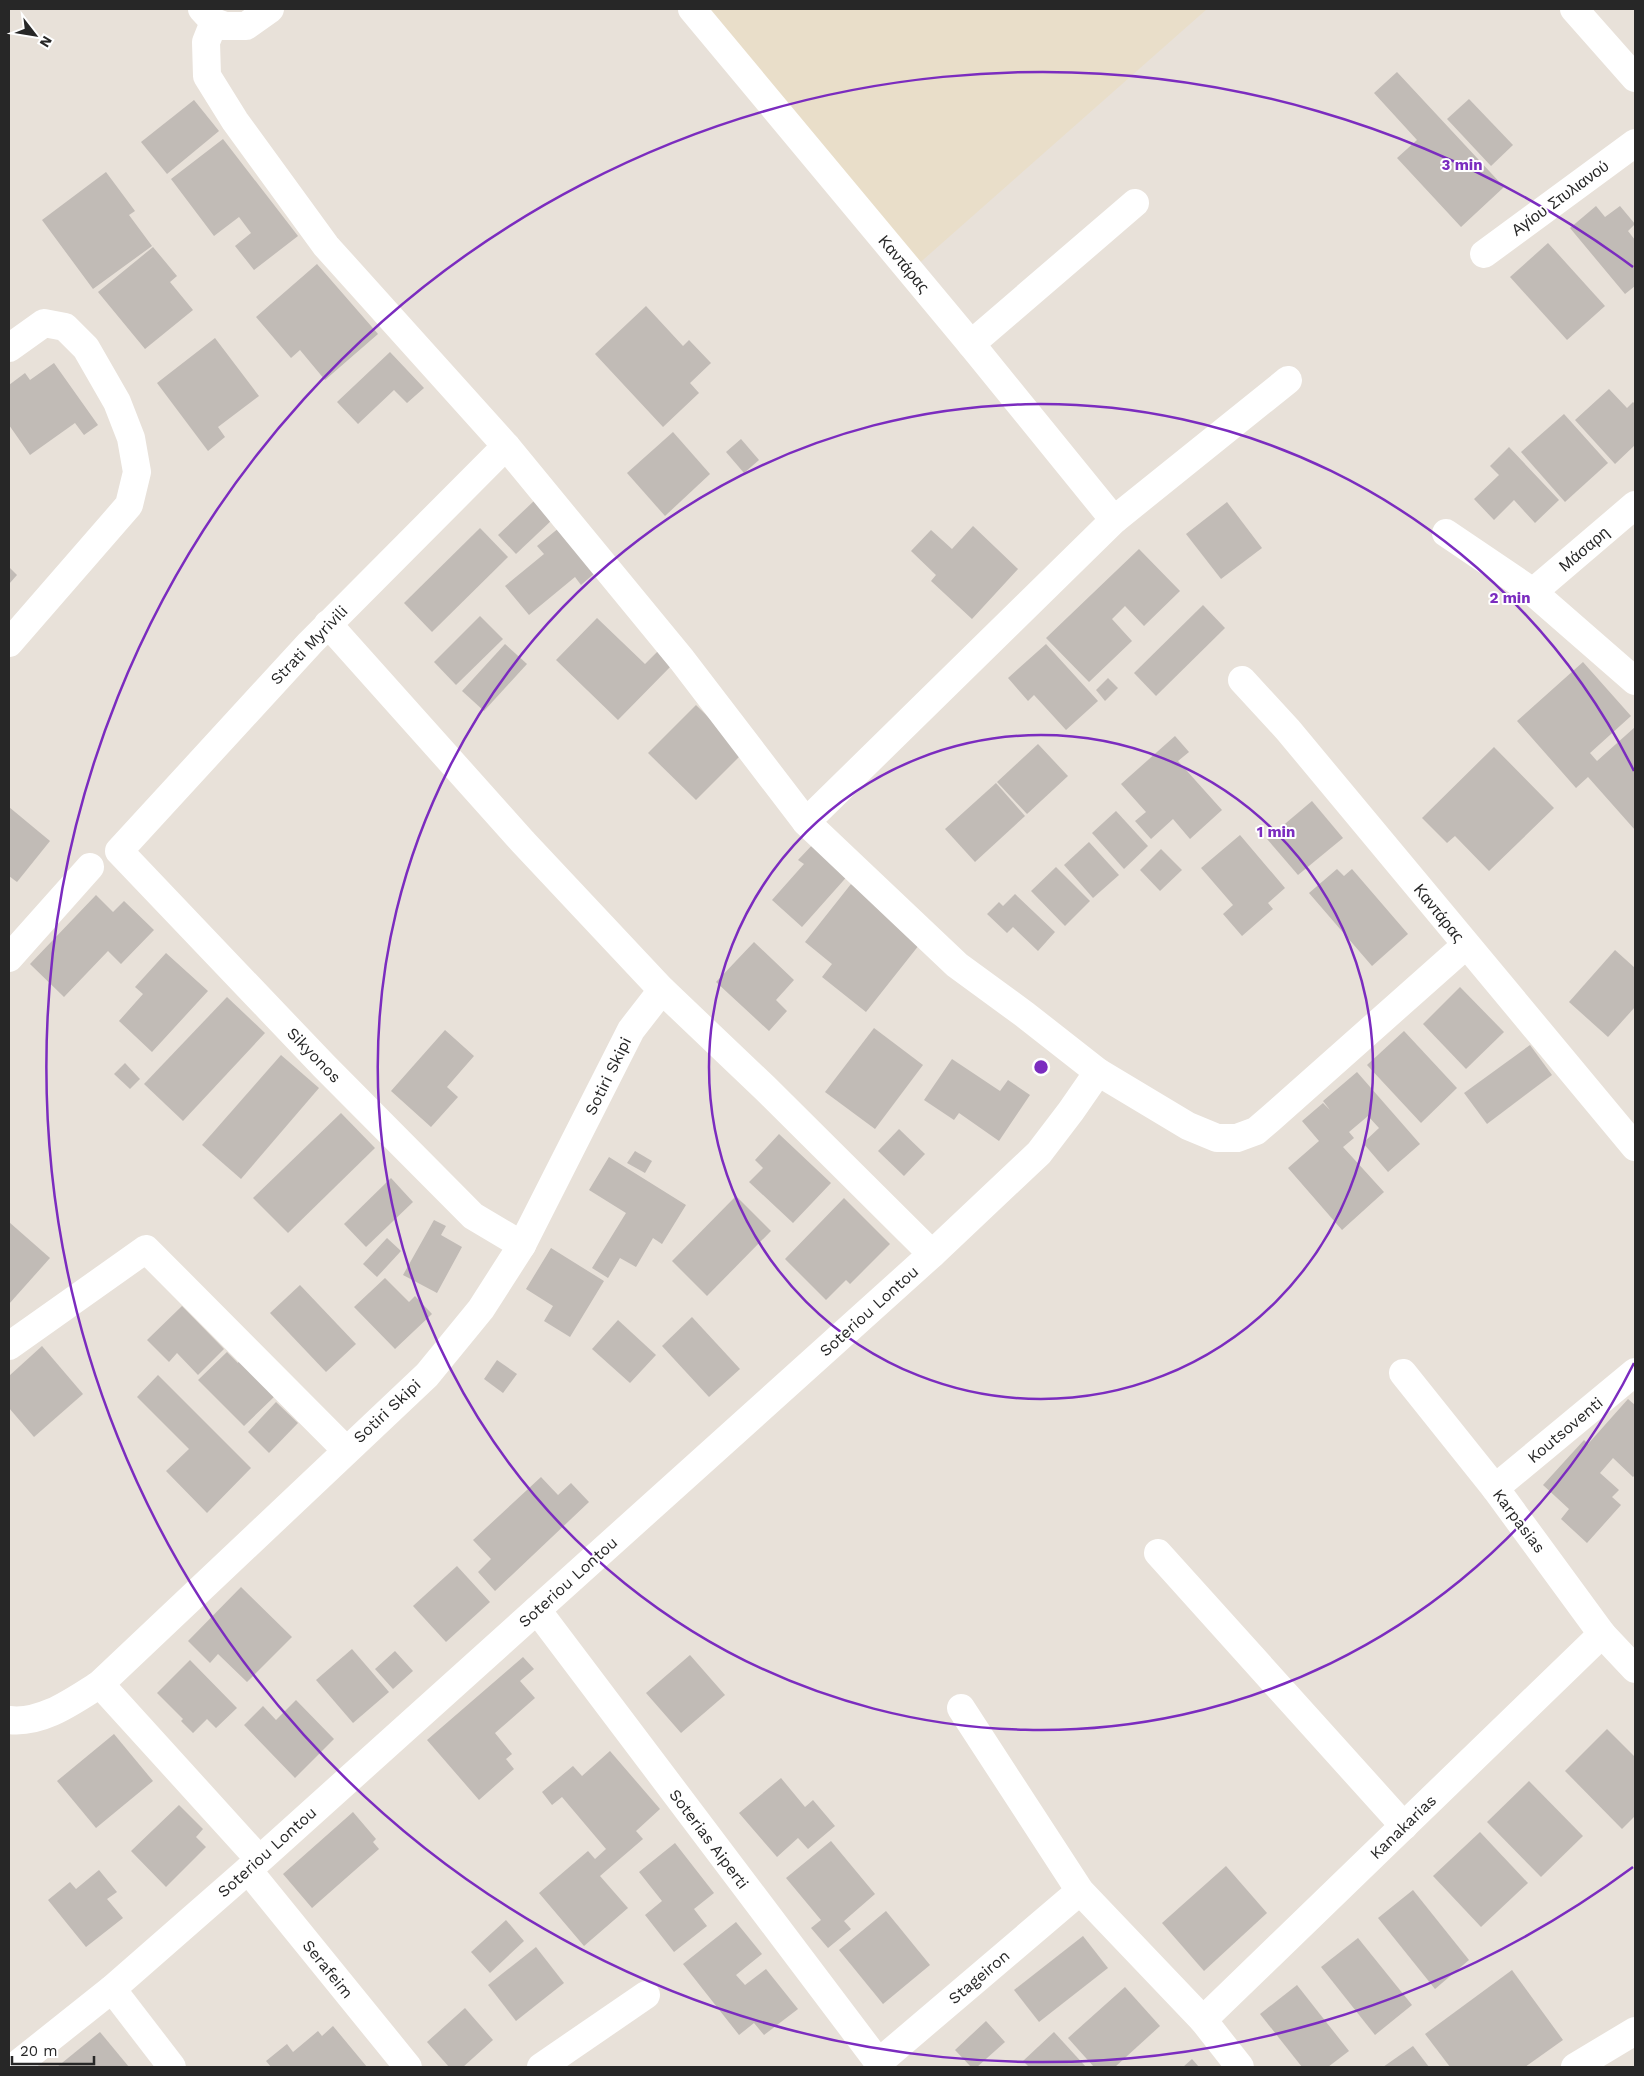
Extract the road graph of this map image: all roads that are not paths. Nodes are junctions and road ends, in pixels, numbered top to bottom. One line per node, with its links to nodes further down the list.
1 (270, 9): 4 (street)
2 (692, 9): 9 (street, Καντάρας)
3 (1574, 9): 5 (street)
4 (208, 15): 12 (street)
5 (1635, 78)
6 (1635, 143): 8 (street, Αγίου Στυλιανού)
7 (1135, 203): 9 (street)
8 (1484, 254)
9 (971, 344): 14 (street, Καντάρας)
10 (9, 348): 18 (street)
11 (1288, 380): 14 (street)
12 (506, 446): 17 (street, Strati Myrivili); 21 (street)
13 (1635, 505): 16 (street, Μάσαρη)
14 (1114, 520): 21 (street)
15 (1446, 533): 16 (street)
16 (1533, 592): 20 (street)
17 (328, 624): 22 (street, Strati Myrivili); 26 (street)
18 (9, 643)
19 (1242, 680): 24 (street, Καντάρας)
20 (1635, 681)
21 (806, 822): 27 (street)
22 (119, 851): 29 (street, Sikyonos)
23 (90, 867): 25 (street)
24 (1466, 946): 27 (street); 28 (street, Καντάρας)
25 (9, 958)
26 (662, 990): 29 (street, Sotiri Skipi); 30 (street)
27 (1098, 1072): 30 (street, Soteriou Lontou)
28 (1635, 1147)
29 (522, 1245): 34 (street, Sotiri Skipi)
30 (932, 1254): 37 (street, Soteriou Lontou)
31 (9, 1346): 34 (street, Sotiri Skipi)
32 (1635, 1372): 35 (street, Koutsoventi)
33 (1404, 1373): 35 (street, Karpasias)
34 (346, 1450): 40 (street)
35 (1495, 1488): 38 (street, Karpasias)
36 (1158, 1553): 43 (street)
37 (537, 1610): 44 (street, Soteriou Lontou); 50 (street, Soterias Aiperti)
38 (1602, 1634): 39 (street, Karpasias); 43 (street, Kanakarias)
39 (1635, 1670)
40 (100, 1684): 42 (street); 44 (street, Serafeim)
41 (961, 1708): 45 (street)
42 (9, 1720)
43 (1404, 1826): 48 (street, Kanakarias)
44 (254, 1864): 46 (street, Soteriou Lontou); 53 (street, Serafeim)
45 (1080, 1891): 48 (street); 50 (street, Stageiron)
46 (112, 1989): 51 (street, Soteriou Lontou); 52 (street)
47 (646, 1995): 54 (street)
48 (1203, 2020): 55 (street)
49 (1635, 2032): 56 (street)
50 (880, 2065)
51 (14, 2067)
52 (172, 2067)
53 (408, 2067)
54 (541, 2067)
55 (1240, 2067)
56 (1574, 2067)

